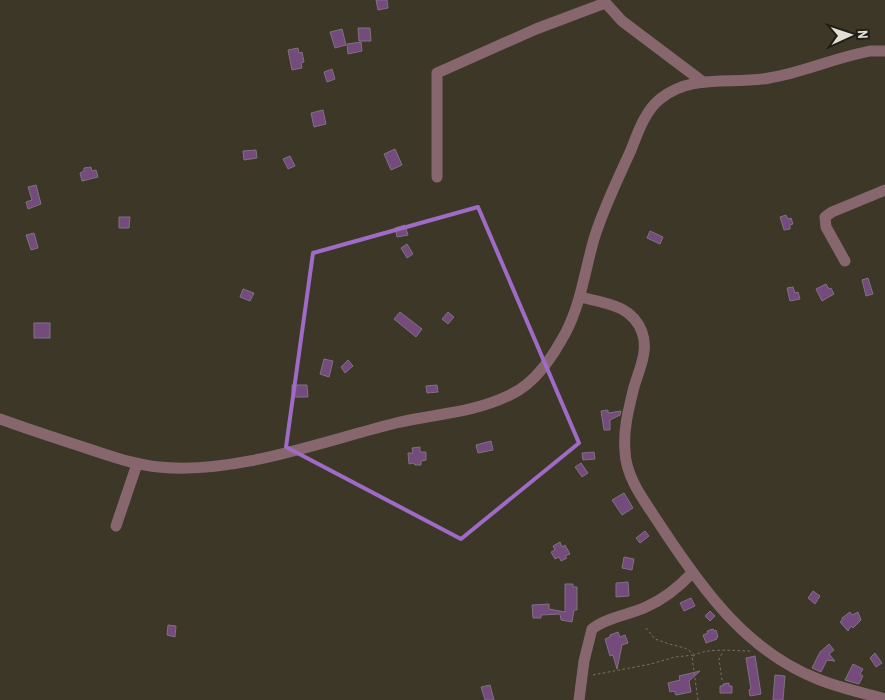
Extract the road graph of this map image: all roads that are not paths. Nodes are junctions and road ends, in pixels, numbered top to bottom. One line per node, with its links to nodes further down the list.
1 (604, 2): 3 (street); 4 (street)
2 (885, 51): 3 (street)
3 (703, 82): 7 (street)
4 (437, 177)
5 (885, 190): 6 (street)
6 (845, 261)
7 (580, 297): 9 (street); 11 (street)
8 (0, 419): 9 (street)
9 (137, 464): 10 (street)
10 (116, 526)
11 (692, 573): 12 (street); 13 (street)
12 (885, 699)
13 (579, 700)

